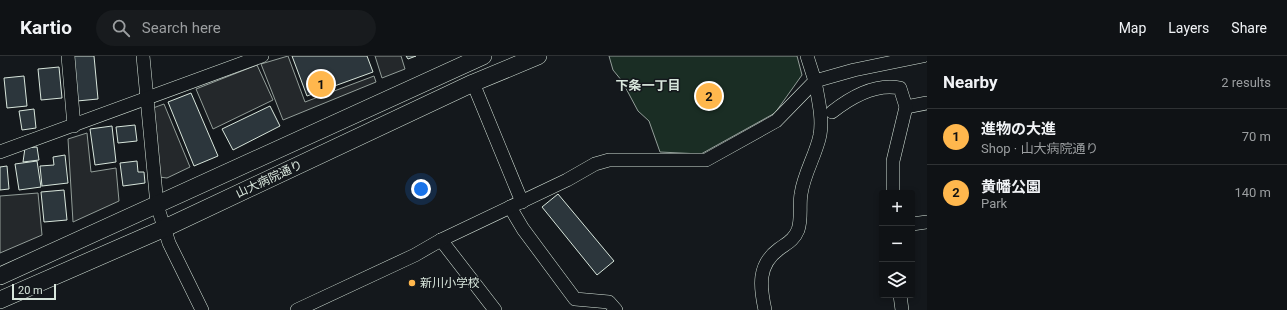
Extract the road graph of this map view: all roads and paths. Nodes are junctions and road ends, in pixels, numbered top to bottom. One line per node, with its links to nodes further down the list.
1 (68, 56): 15 (street)
2 (143, 56): 11 (street)
3 (262, 56): 11 (street)
4 (483, 56): 8 (street, 山大病院通り)
5 (538, 56): 10 (street, 山大病院通り)
6 (807, 56): 9 (street)
7 (923, 56): 9 (street)
8 (464, 60): 19 (street, 山大病院通り)
9 (815, 81): 18 (street); 32 (street)
10 (473, 83): 18 (street); 23 (street, 山大病院通り)
11 (147, 98): 15 (street); 19 (street)
12 (927, 103): 13 (street)
13 (906, 107): 14 (street); 17 (street)
14 (832, 112)
15 (74, 126): 16 (street)
16 (0, 152)
17 (893, 190)
18 (522, 202): 20 (street)
19 (157, 205): 23 (street); 25 (street, 山大病院通り)
20 (510, 207): 24 (street); 31 (street)
21 (927, 222): 22 (street)
22 (915, 224)
23 (165, 228): 27 (street, 山大病院通り); 28 (street)
24 (441, 240): 29 (street); 30 (street)
25 (0, 276)
26 (900, 298): 33 (street)
27 (0, 300)
28 (202, 310)
29 (297, 310)
30 (495, 310)
31 (616, 310)
32 (765, 310)
33 (902, 310)

